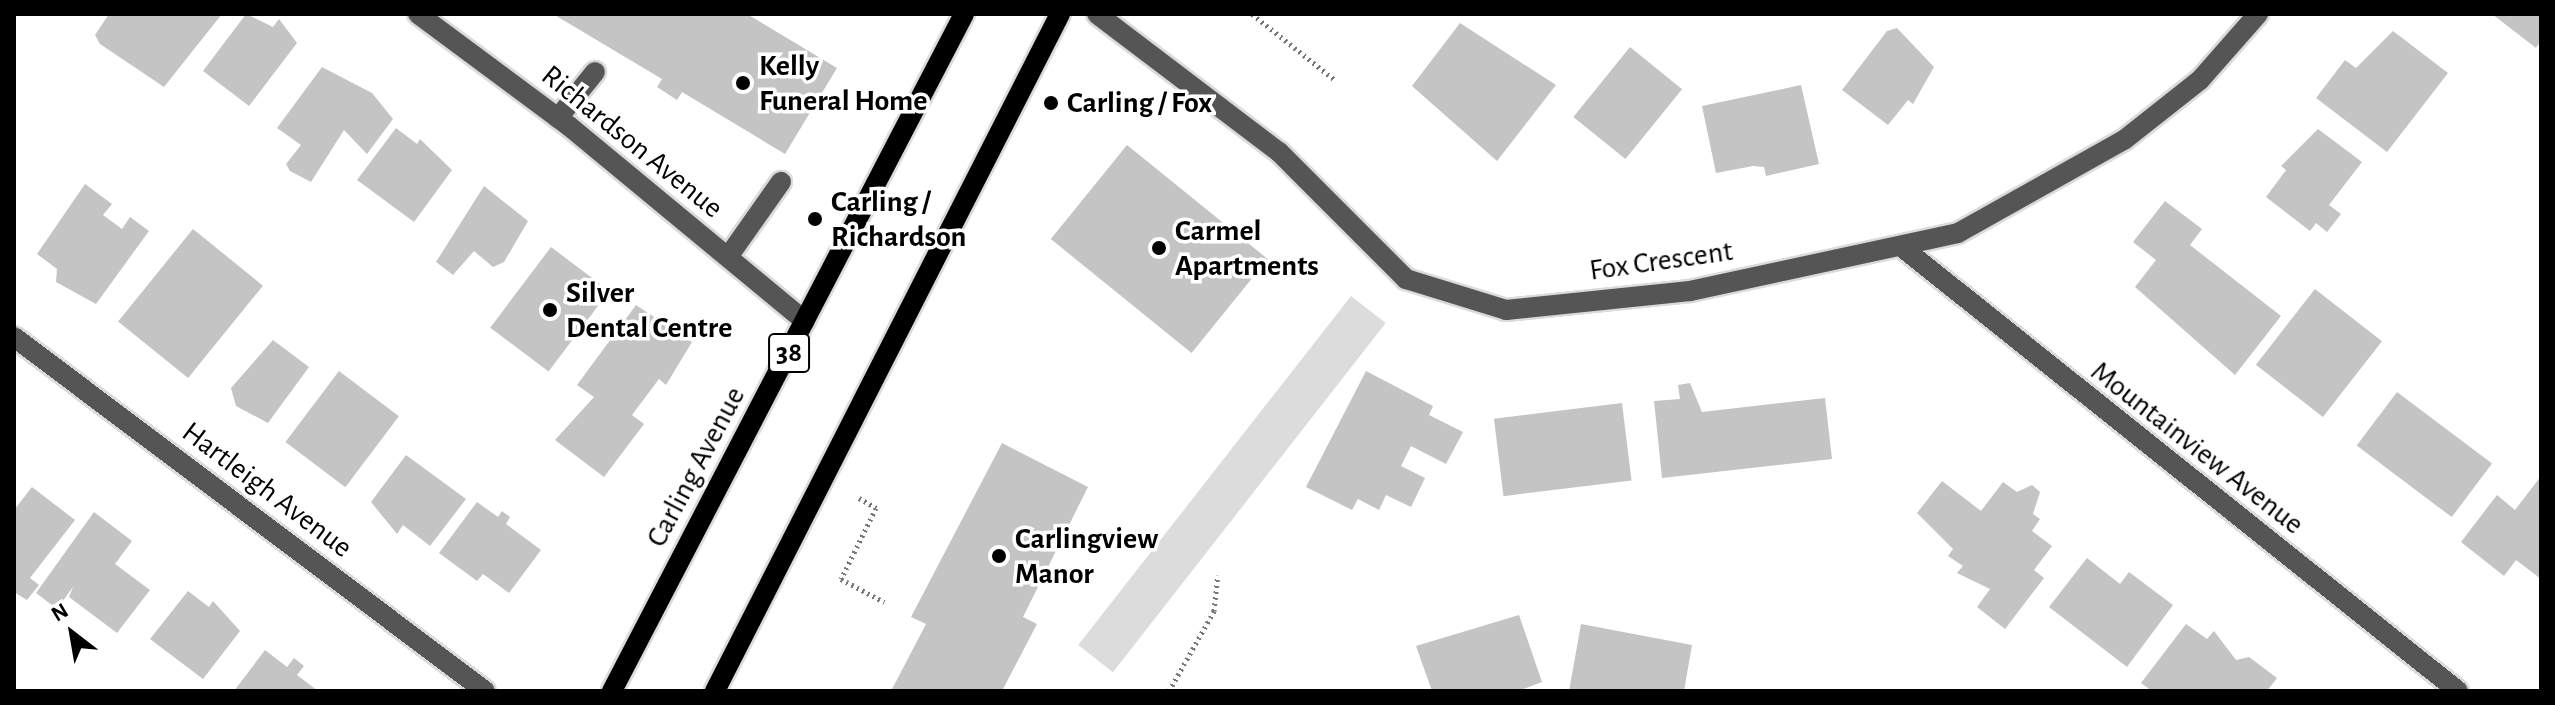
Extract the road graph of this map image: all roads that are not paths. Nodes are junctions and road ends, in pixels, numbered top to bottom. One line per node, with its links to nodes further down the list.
1 (418, 14): 7 (street, Richardson Avenue)
2 (964, 14): 11 (main road, Carling Avenue / 38)
3 (1060, 14): 15 (main road)
4 (1097, 14): 9 (street, Fox Crescent)
5 (2258, 14): 9 (street, Fox Crescent)
6 (595, 72): 7 (street)
7 (558, 118): 10 (street, Richardson Avenue)
8 (781, 182): 10 (street)
9 (1903, 248): 16 (street, Mountainview Avenue)
10 (728, 257): 11 (street, Richardson Avenue)
11 (805, 321): 14 (main road, Carling Avenue / 38)
12 (14, 337): 13 (street, Hartleigh Avenue)
13 (485, 691)
14 (612, 691)
15 (715, 691)
16 (2458, 691)

